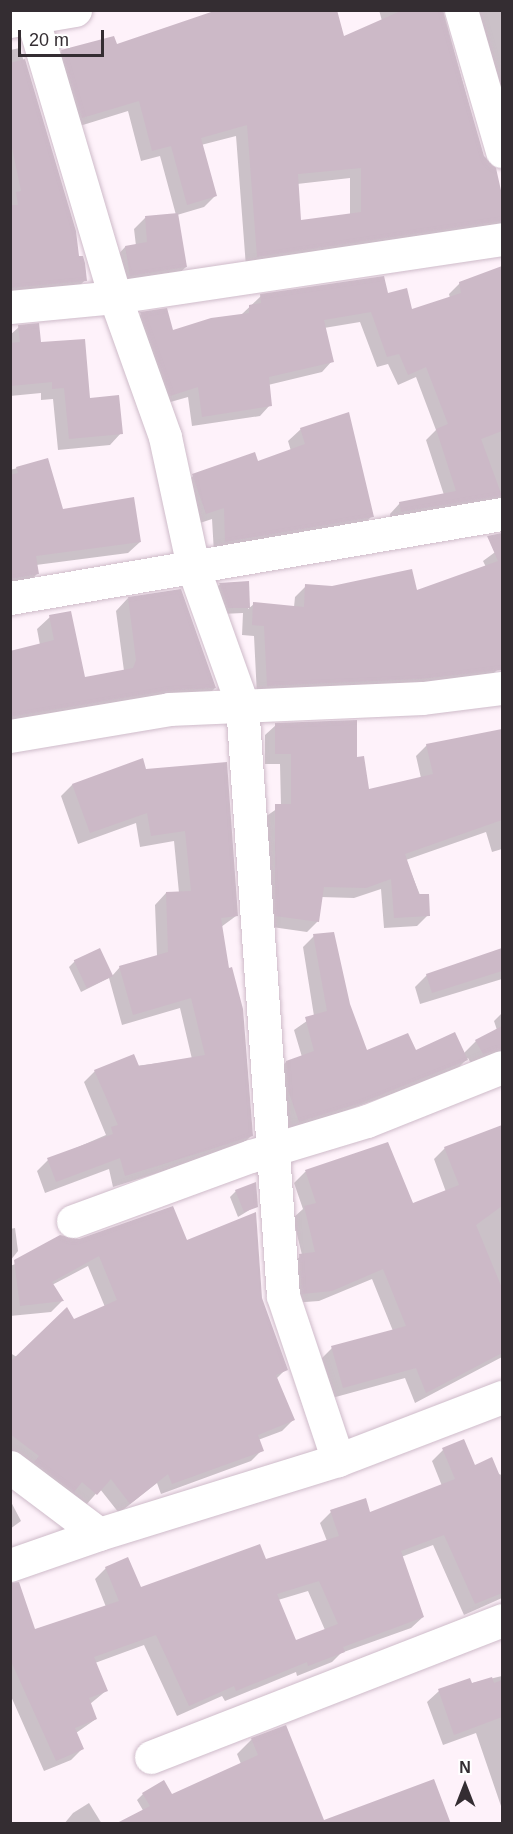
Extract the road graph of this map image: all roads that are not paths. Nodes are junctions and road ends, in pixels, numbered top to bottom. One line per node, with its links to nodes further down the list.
1 (75, 10): 3 (street)
2 (461, 10): 4 (street)
3 (24, 17): 6 (street)
4 (502, 151)
5 (502, 239): 6 (street)
6 (115, 297): 7 (street); 9 (street)
7 (10, 307)
8 (502, 514): 9 (street)
9 (193, 567): 10 (street); 12 (street)
10 (10, 598)
11 (502, 688): 12 (street)
12 (242, 704): 13 (street); 15 (street)
13 (10, 736)
14 (502, 1067): 15 (street)
15 (275, 1150): 16 (street); 18 (street)
16 (73, 1221)
17 (502, 1397): 18 (street)
18 (338, 1460): 20 (street)
19 (10, 1467): 20 (street)
20 (99, 1534): 21 (street)
21 (10, 1565)
22 (502, 1620): 23 (street)
23 (151, 1757)

